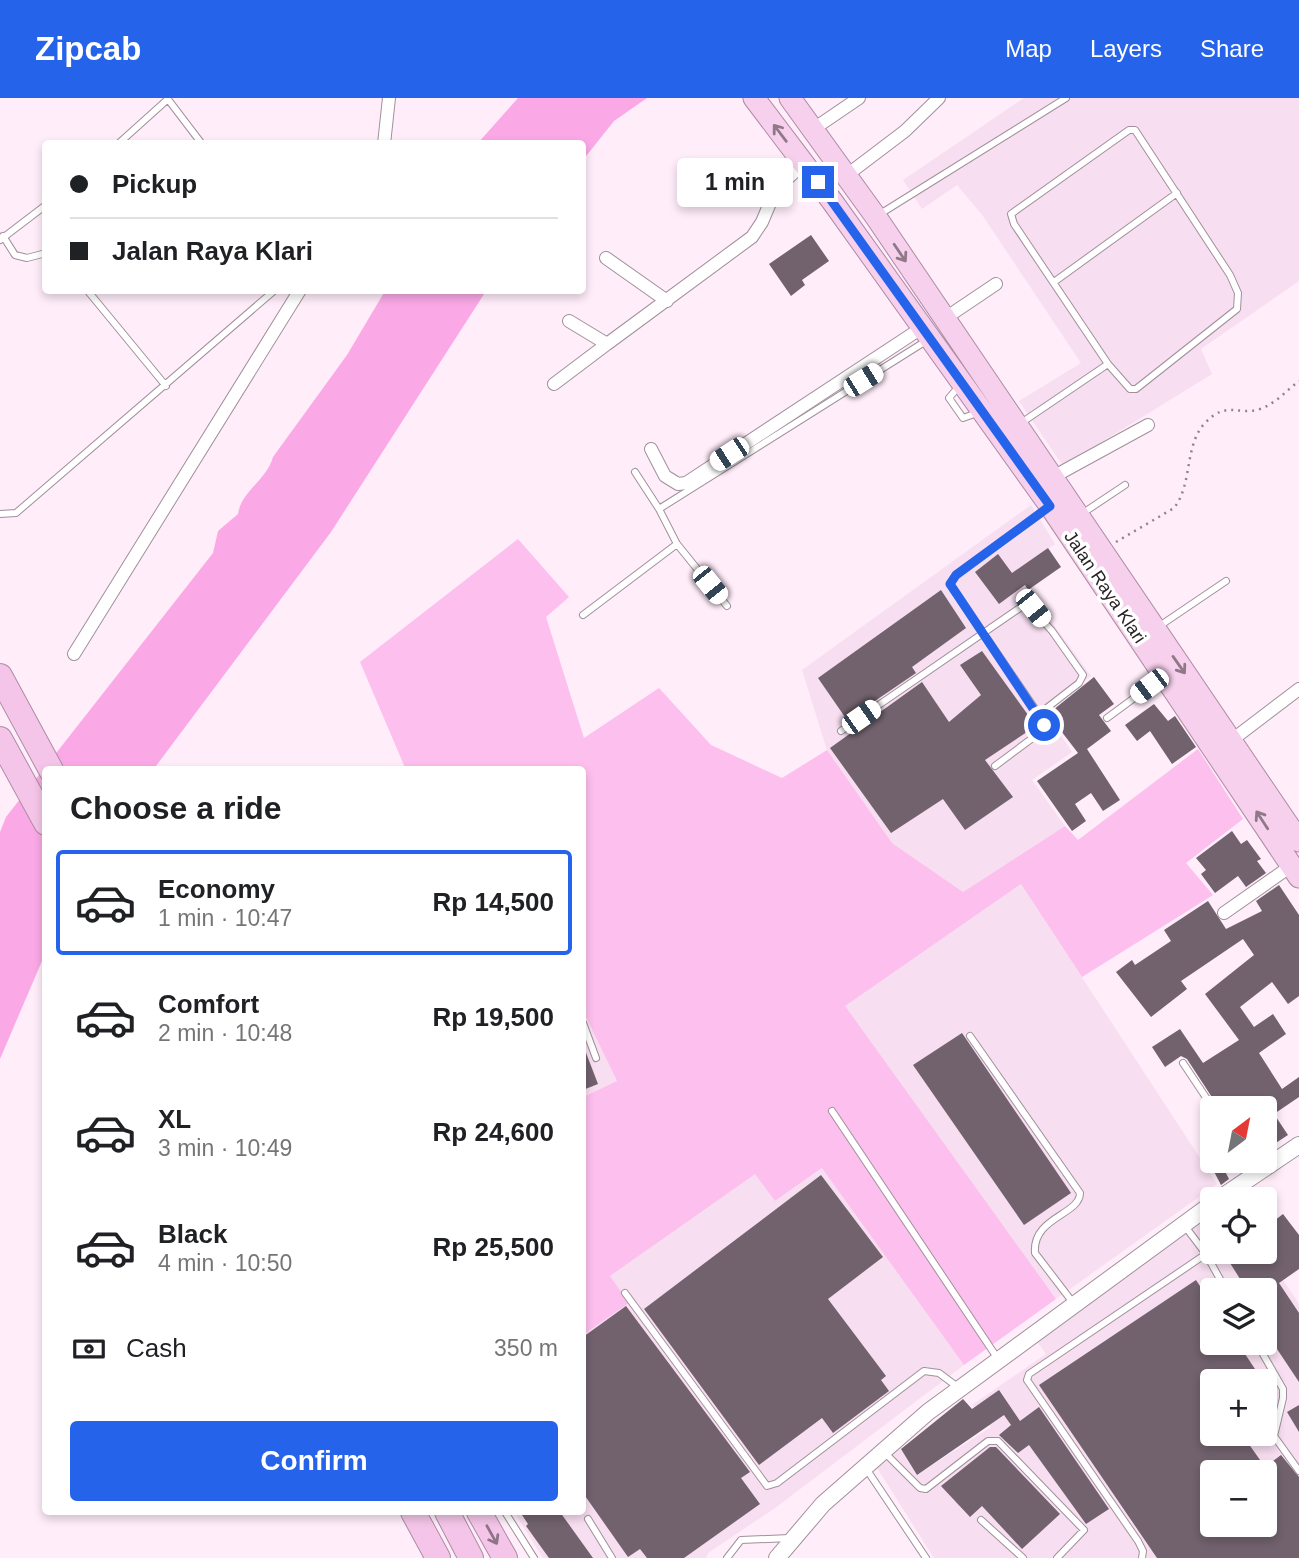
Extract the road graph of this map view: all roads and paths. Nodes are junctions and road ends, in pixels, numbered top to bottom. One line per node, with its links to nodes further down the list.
1 (389, 98): 11 (street)
2 (754, 98): 12 (highway, Jalan Raya Klari, one-way to 2)
3 (790, 98): 8 (highway, Jalan Raya Klari)
4 (859, 98): 8 (street)
5 (939, 98): 13 (street)
6 (1066, 98): 16 (lane)
7 (168, 99): 9 (lane); 10 (lane)
8 (813, 130): 13 (highway, Jalan Raya Klari)
9 (122, 140)
10 (199, 140)
11 (384, 140)
12 (803, 164): 25 (street); 28 (highway, Jalan Raya Klari)
13 (847, 175): 16 (highway, Jalan Raya Klari)
14 (1177, 193): 20 (lane); 20 (lane); 30 (lane)
15 (42, 208): 17 (lane)
16 (876, 217): 26 (highway, Jalan Raya Klari, one-way to 26)
17 (2, 238): 18 (lane)
18 (42, 254)
19 (606, 258): 25 (street)
20 (1054, 282): 30 (lane)
21 (996, 284): 26 (street)
22 (89, 294): 33 (lane)
23 (270, 294): 33 (lane)
24 (298, 294): 51 (street)
25 (667, 301): 29 (street)
26 (944, 319): 35 (highway, Jalan Raya Klari)
27 (569, 321): 29 (street)
28 (927, 333): 36 (street); 40 (highway, Jalan Raya Klari); 41 (lane)
29 (607, 344): 32 (street)
30 (1108, 364): 35 (lane)
31 (1299, 381): 45 (path)
32 (554, 384)
33 (166, 386): 42 (lane)
34 (1148, 425): 38 (street)
35 (1017, 426): 38 (highway, Jalan Raya Klari)
36 (650, 449)
37 (635, 472): 41 (lane)
38 (1051, 478): 43 (highway, Jalan Raya Klari)
39 (1125, 485): 43 (lane)
40 (1050, 506): 50 (lane); 53 (highway, Jalan Raya Klari)
41 (659, 509): 44 (lane)
42 (0, 514)
43 (1078, 517): 45 (highway, Jalan Raya Klari)
44 (677, 544): 47 (lane); 48 (lane)
45 (1101, 550): 49 (highway, Jalan Raya Klari)
46 (1226, 581): 49 (lane)
47 (727, 606)
48 (583, 615)
49 (1154, 629): 59 (highway, Jalan Raya Klari, one-way to 59)
50 (981, 633): 55 (lane); 55 (lane); 57 (lane)
51 (74, 654)
52 (0, 676): 60 (highway)
53 (1164, 676): 56 (lane); 64 (highway, Jalan Raya Klari, one-way to 53)
54 (1299, 689): 59 (street)
55 (1039, 714): 61 (lane)
56 (1107, 718)
57 (841, 731)
58 (0, 739): 62 (highway)
59 (1232, 740): 63 (highway, Jalan Raya Klari)
60 (49, 766)
61 (995, 766)
62 (42, 816)
63 (1299, 841)
64 (1295, 872): 65 (street)
65 (1224, 913)
66 (586, 1031): 68 (lane)
67 (970, 1036): 81 (lane)
68 (596, 1058)
69 (1184, 1063): 70 (lane)
70 (1205, 1096)
71 (832, 1111): 83 (lane)
72 (1299, 1145): 73 (street)
73 (1278, 1155)
74 (1246, 1173): 75 (street)
75 (1231, 1187)
76 (1200, 1212): 77 (street)
77 (1183, 1224): 78 (lane); 81 (street)
78 (1200, 1246)
79 (1200, 1258): 105 (lane)
80 (625, 1293): 84 (lane)
81 (1074, 1304): 83 (street)
82 (1263, 1355): 87 (lane)
83 (998, 1359): 84 (street)
84 (959, 1388): 85 (street)
85 (883, 1450): 86 (street); 104 (lane)
86 (864, 1465): 94 (street); 102 (lane)
87 (1299, 1471)
88 (415, 1515): 95 (highway)
89 (449, 1515): 96 (highway)
90 (481, 1515): 97 (highway, one-way to 97)
91 (507, 1515): 98 (lane)
92 (587, 1519): 99 (lane)
93 (981, 1520): 103 (lane)
94 (792, 1538): 100 (lane); 101 (street)
95 (438, 1558)
96 (471, 1558)
97 (505, 1558)
98 (534, 1558)
99 (612, 1558)
100 (727, 1558)
101 (777, 1558)
102 (926, 1558)
103 (1023, 1558)
104 (1057, 1558)
105 (1142, 1558)

